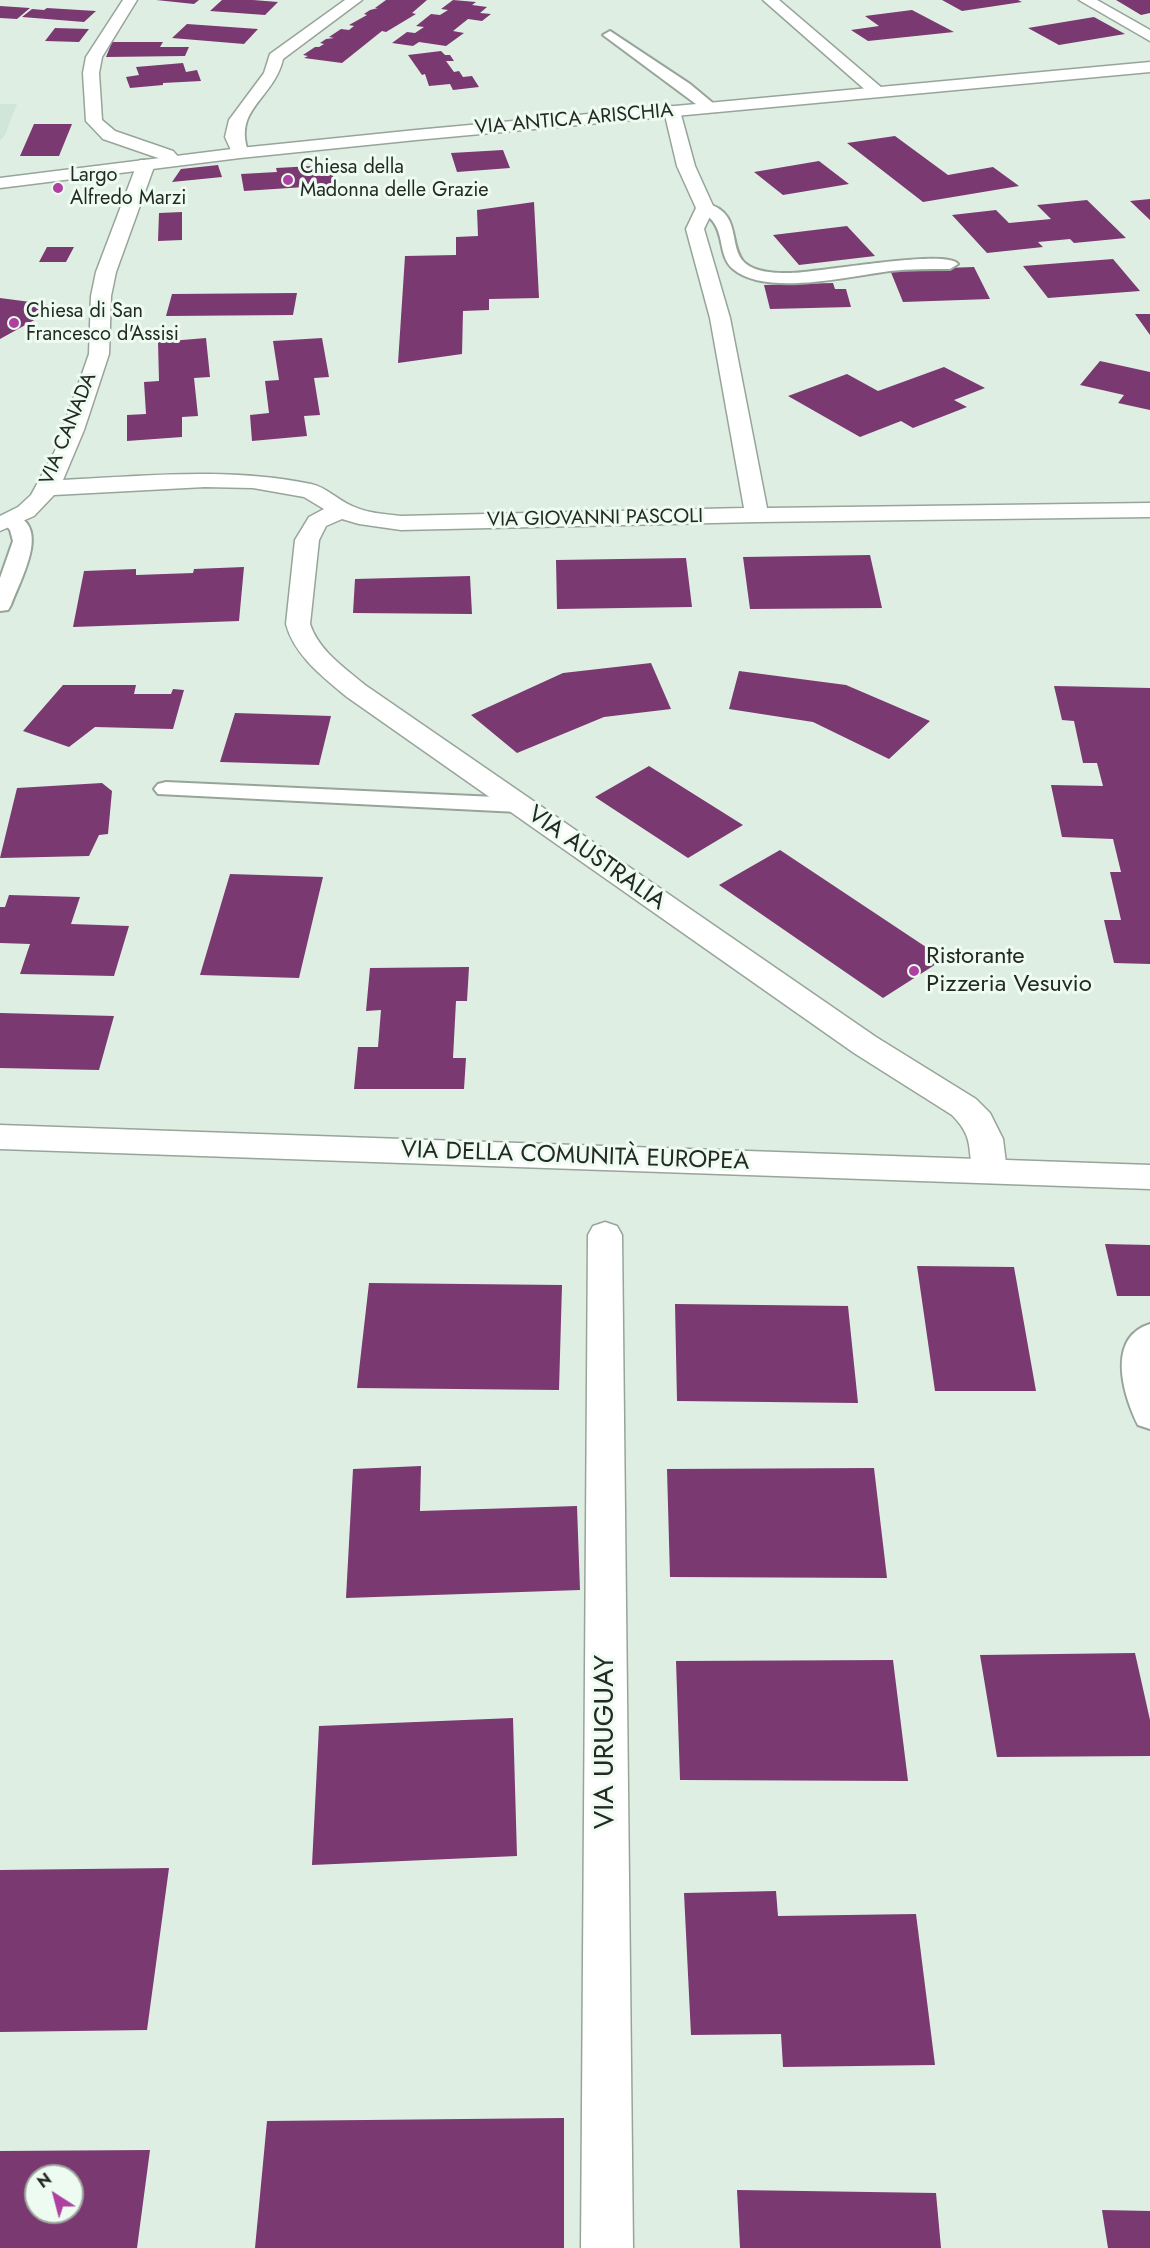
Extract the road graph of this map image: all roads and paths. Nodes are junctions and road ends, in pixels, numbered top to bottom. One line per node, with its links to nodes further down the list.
1 (130, 0): 12 (street)
2 (355, 0): 11 (street)
3 (770, 0): 8 (street)
4 (1086, 0): 6 (street)
5 (610, 35): 9 (lane)
6 (1150, 36)
7 (1150, 67): 8 (street, VIA ANTICA ARISCHIA)
8 (876, 91): 9 (street, VIA ANTICA ARISCHIA)
9 (709, 107): 10 (street, VIA ANTICA ARISCHIA)
10 (672, 111): 11 (street, VIA ANTICA ARISCHIA); 15 (street)
11 (240, 153): 12 (street, VIA ANTICA ARISCHIA)
12 (173, 161): 13 (street, VIA ANTICA ARISCHIA)
13 (146, 164): 14 (street, VIA ANTICA ARISCHIA); 17 (street, VIA CANADA)
14 (0, 183)
15 (705, 208): 16 (lane); 20 (street)
16 (950, 264)
17 (48, 488): 18 (street, VIA GIOVANNI PASCOLI); 21 (street, VIA CANADA)
18 (341, 510): 20 (street, VIA GIOVANNI PASCOLI); 24 (street, VIA AUSTRALIA)
19 (1150, 510): 20 (street, VIA GIOVANNI PASCOLI)
20 (757, 515)
21 (6, 522): 22 (lane, VIA CANADA)
22 (0, 605)
23 (166, 789): 24 (lane)
24 (518, 805): 26 (street, VIA AUSTRALIA)
25 (0, 1137): 26 (street, VIA DELLA COMUNITÀ EUROPEA)
26 (990, 1171): 27 (street, VIA DELLA COMUNITÀ EUROPEA)
27 (1150, 1177)
28 (605, 1235): 31 (street, VIA URUGUAY)
29 (1150, 1336): 30 (lane)
30 (1150, 1416)
31 (608, 2248)

